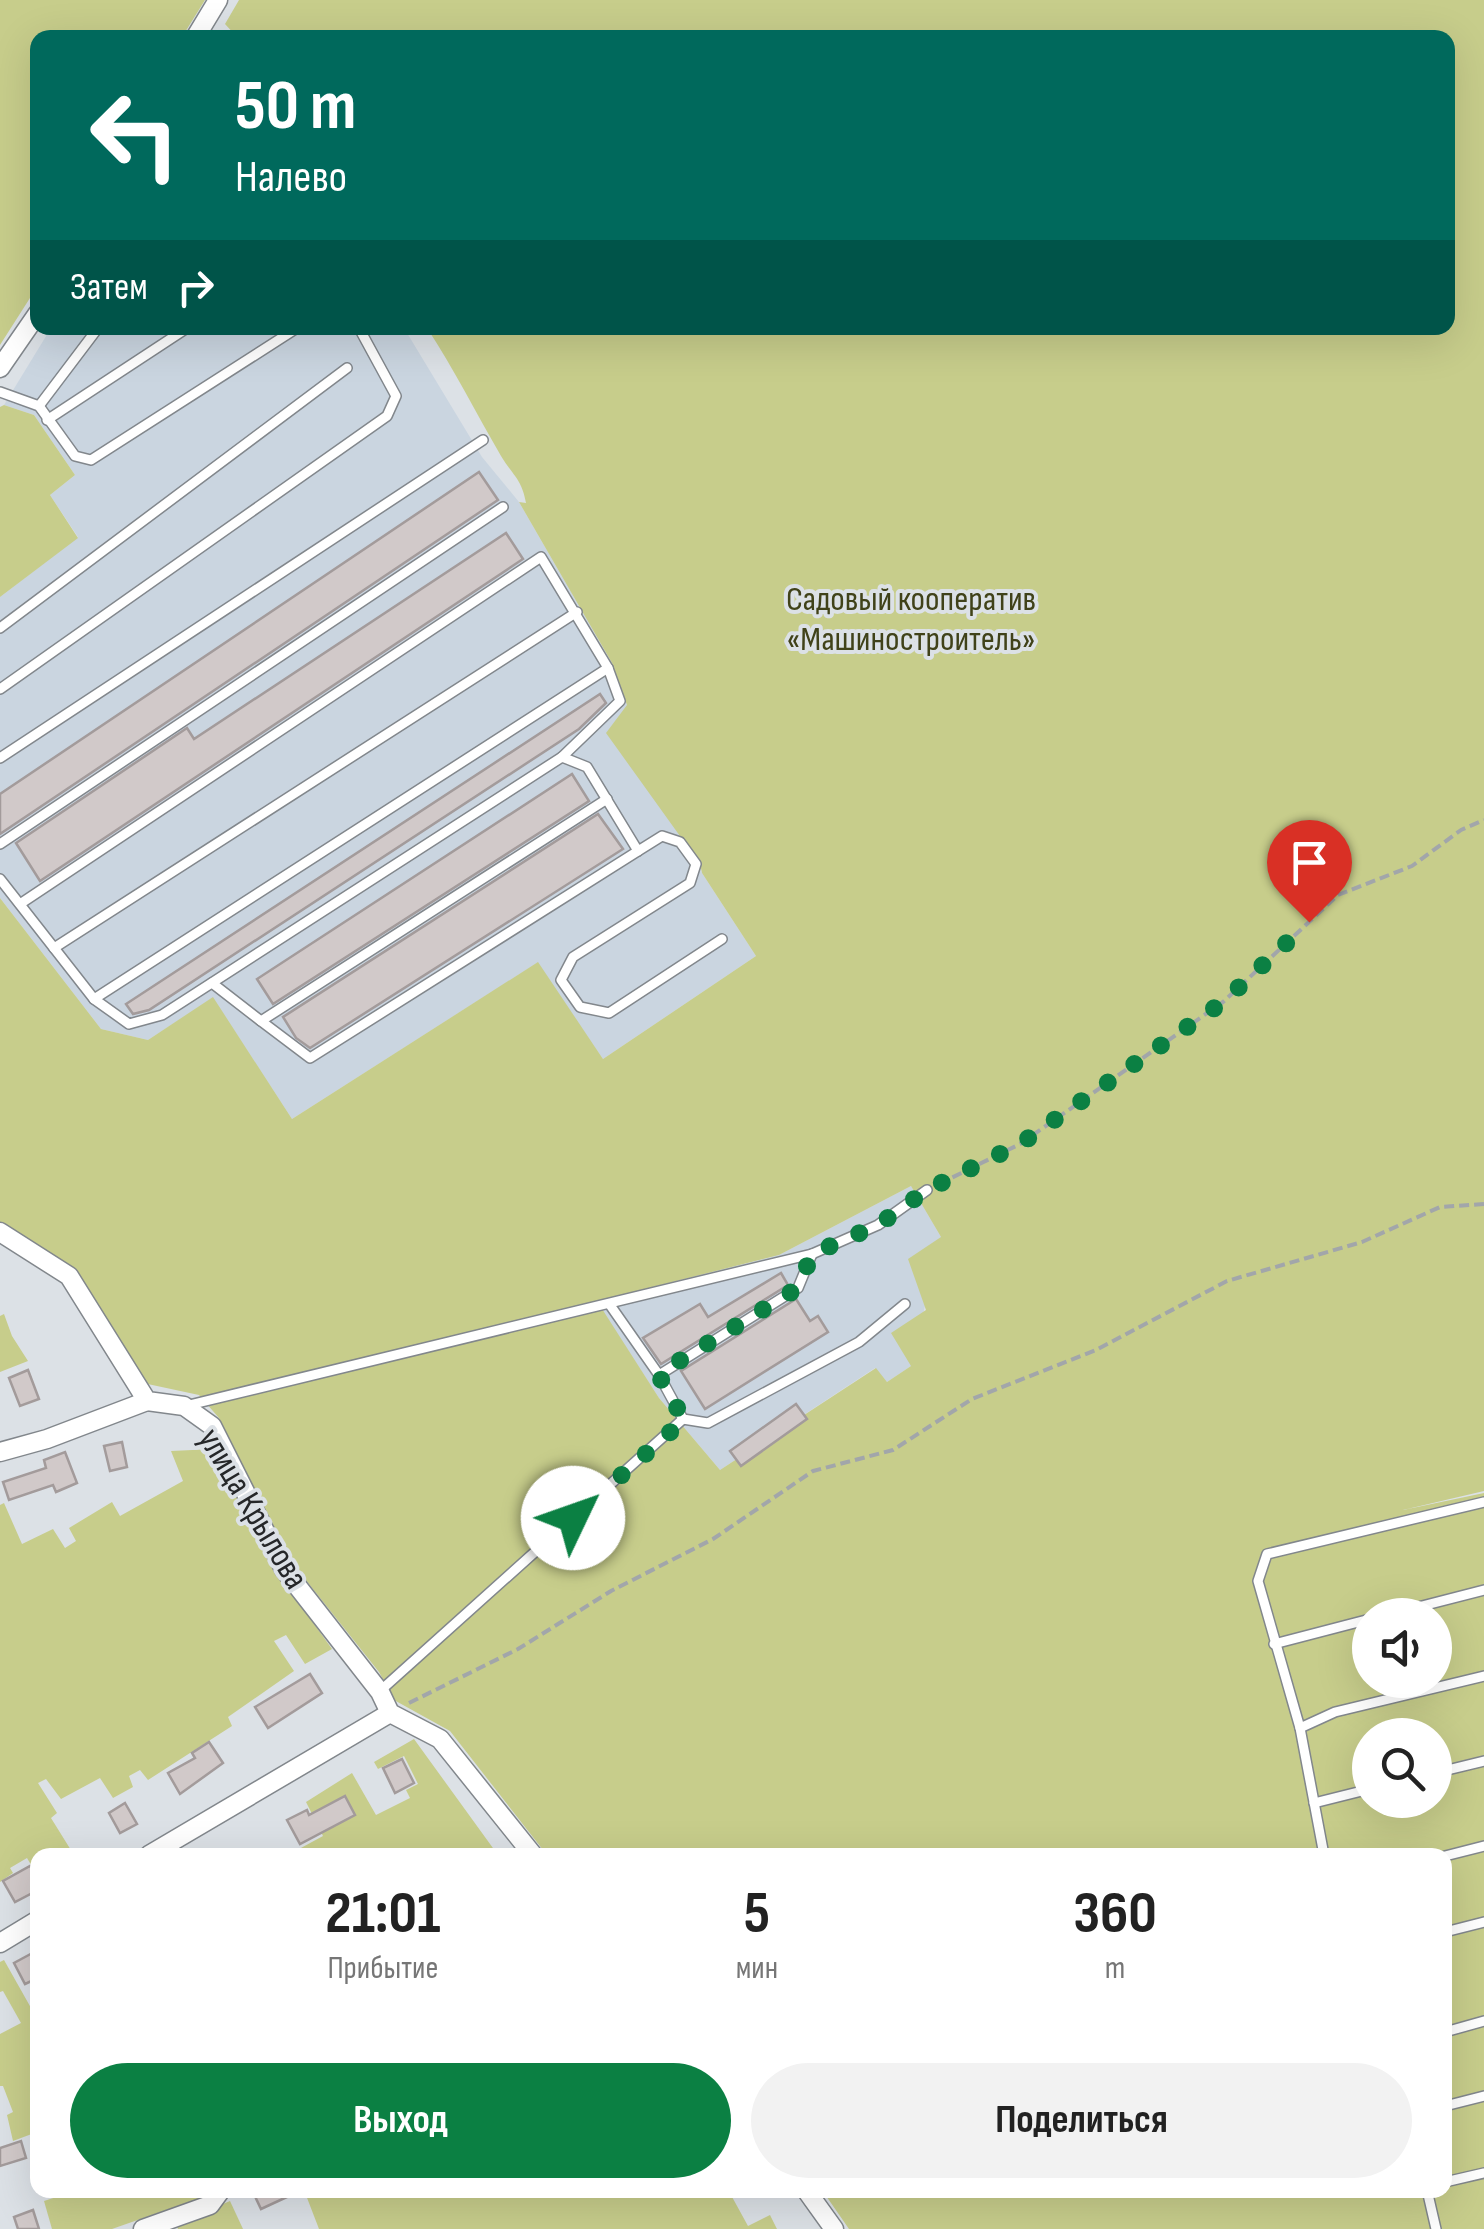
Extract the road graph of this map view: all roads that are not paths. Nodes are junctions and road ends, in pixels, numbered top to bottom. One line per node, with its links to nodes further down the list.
1 (218, 0): 2 (street)
2 (200, 30)
3 (30, 324): 8 (street)
4 (93, 335): 11 (lane)
5 (176, 335): 12 (lane)
6 (286, 335): 12 (lane)
7 (363, 335): 18 (lane)
8 (0, 368)
9 (347, 368): 16 (lane)
10 (0, 392): 11 (lane)
11 (39, 406): 12 (lane)
12 (47, 420)
13 (484, 440): 20 (lane)
14 (503, 507): 22 (lane)
15 (577, 612): 17 (lane); 25 (lane); 27 (lane)
16 (0, 628)
17 (608, 668): 19 (lane); 29 (lane)
18 (0, 688)
19 (562, 757): 21 (lane); 28 (lane)
20 (0, 758)
21 (607, 799): 23 (lane); 30 (lane)
22 (0, 844)
23 (638, 851): 26 (lane); 30 (lane)
24 (0, 878): 25 (lane)
25 (20, 904): 27 (lane)
26 (722, 939)
27 (54, 948): 29 (lane)
28 (212, 983): 29 (lane); 30 (lane)
29 (94, 999)
30 (260, 1021)
31 (927, 1190): 33 (lane)
32 (0, 1232): 37 (street)
33 (812, 1254): 35 (lane); 36 (lane)
34 (905, 1304): 39 (lane)
35 (610, 1305): 36 (lane); 38 (lane)
36 (658, 1374): 39 (lane)
37 (147, 1401): 38 (street, улица Крылова); 40 (street)
38 (184, 1406): 47 (street, улица Крылова)
39 (684, 1420): 47 (lane)
40 (0, 1452)
41 (1484, 1502): 45 (lane)
42 (1484, 1590): 43 (lane)
43 (1452, 1598)
44 (1352, 1624): 45 (lane)
45 (1274, 1644): 49 (lane)
46 (1484, 1676): 49 (lane)
47 (380, 1692): 48 (street, улица Крылова)
48 (390, 1712): 55 (street); 56 (street)
49 (1300, 1728): 53 (lane)
50 (1484, 1761): 51 (lane)
51 (1452, 1769)
52 (1352, 1794): 53 (lane)
53 (1314, 1803): 57 (lane)
54 (1484, 1846): 58 (lane)
55 (160, 1848)
56 (528, 1848)
57 (1323, 1848)
58 (1452, 1854)
59 (1484, 1922): 61 (lane)
60 (30, 1925): 62 (street)
61 (1452, 1930)
62 (0, 1942)
63 (1484, 2021): 64 (lane)
64 (1452, 2030)
65 (1484, 2096): 66 (lane)
66 (1452, 2104)
67 (1484, 2173): 68 (lane)
68 (1452, 2180)
69 (216, 2198): 72 (street)
70 (812, 2198): 73 (street)
71 (1429, 2198): 74 (lane)
72 (142, 2229)
73 (834, 2229)
74 (1436, 2229)

